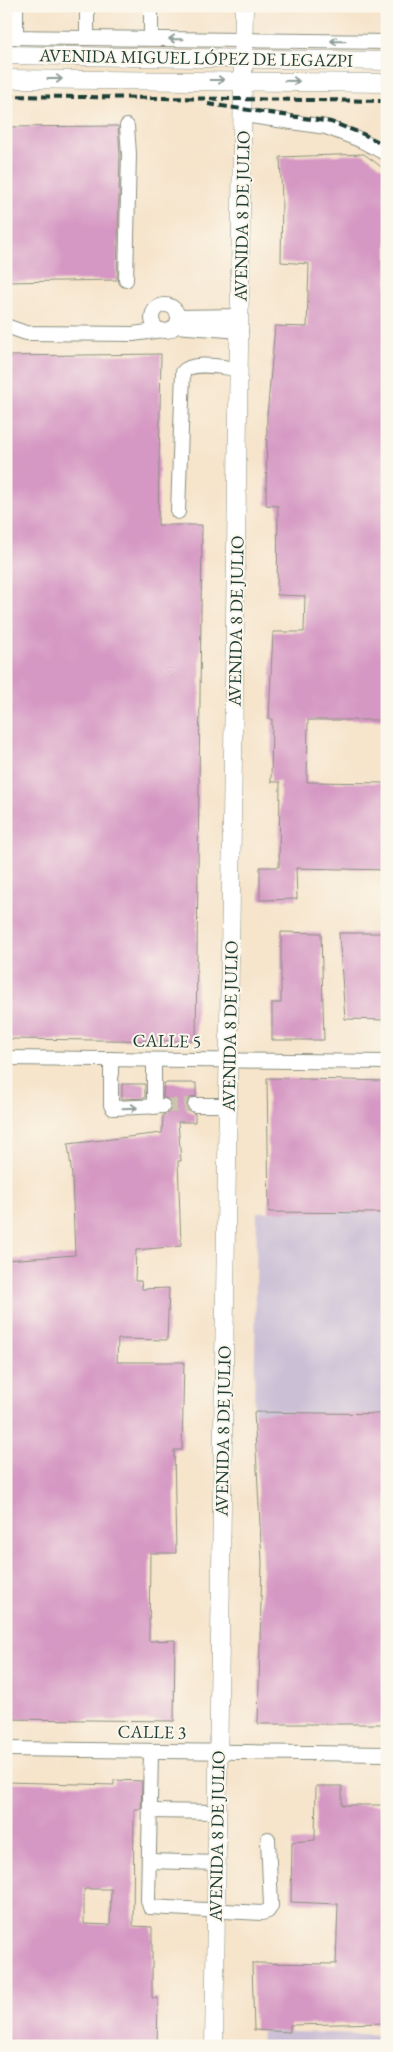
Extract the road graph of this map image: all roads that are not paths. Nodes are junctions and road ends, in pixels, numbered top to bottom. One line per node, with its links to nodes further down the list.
1 (16, 6): 5 (street)
2 (87, 6): 6 (street)
3 (151, 6): 7 (street)
4 (244, 6): 8 (main road, AVENIDA 8 DE JULIO)
5 (11, 37): 6 (street, AVENIDA MIGUEL LÓPEZ DE LEGAZPI)
6 (88, 38): 7 (street, AVENIDA MIGUEL LÓPEZ DE LEGAZPI)
7 (151, 38): 8 (street, AVENIDA MIGUEL LÓPEZ DE LEGAZPI, one-way to 7)
8 (244, 40): 9 (street, AVENIDA MIGUEL LÓPEZ DE LEGAZPI, one-way to 8); 11 (main road, AVENIDA 8 DE JULIO)
9 (387, 42)
10 (6, 55): 11 (main road, AVENIDA MIGUEL LÓPEZ DE LEGAZPI)
11 (244, 59): 12 (main road, AVENIDA MIGUEL LÓPEZ DE LEGAZPI); 14 (main road, AVENIDA 8 DE JULIO)
12 (387, 61)
13 (6, 79): 14 (main road, AVENIDA MIGUEL LÓPEZ DE LEGAZPI, one-way to 14)
14 (243, 80): 15 (main road, AVENIDA MIGUEL LÓPEZ DE LEGAZPI, one-way to 15); 16 (main road, AVENIDA 8 DE JULIO)
15 (387, 83)
16 (243, 115): 18 (street); 21 (main road, AVENIDA 8 DE JULIO)
17 (127, 126): 19 (street)
18 (387, 154)
19 (126, 280)
20 (177, 322): 21 (street); 23 (street); 23 (street)
21 (241, 324): 24 (main road, AVENIDA 8 DE JULIO)
22 (6, 326): 23 (street)
23 (162, 330)
24 (239, 369): 25 (street); 29 (main road, AVENIDA 8 DE JULIO)
25 (178, 512)
26 (6, 1058): 27 (street, CALLE 5)
27 (111, 1059): 28 (street, CALLE 5); 28 (street, one-way to 28)
28 (154, 1060): 29 (street, CALLE 5)
29 (230, 1060): 30 (street, CALLE 5); 31 (main road, AVENIDA 8 DE JULIO)
30 (387, 1062)
31 (229, 1105): 32 (street); 35 (main road, AVENIDA 8 DE JULIO)
32 (195, 1106)
33 (6, 1749): 34 (street, CALLE 3)
34 (151, 1750): 35 (street, CALLE 3); 37 (street)
35 (218, 1751): 36 (street, CALLE 3); 38 (main road, AVENIDA 8 DE JULIO)
36 (387, 1754)
37 (150, 1811): 38 (street); 40 (street)
38 (217, 1812): 41 (main road, AVENIDA 8 DE JULIO)
39 (268, 1839): 42 (street)
40 (149, 1862): 41 (street); 42 (street)
41 (216, 1863): 42 (main road, AVENIDA 8 DE JULIO)
42 (216, 1911): 43 (main road, AVENIDA 8 DE JULIO)
43 (214, 2046)

